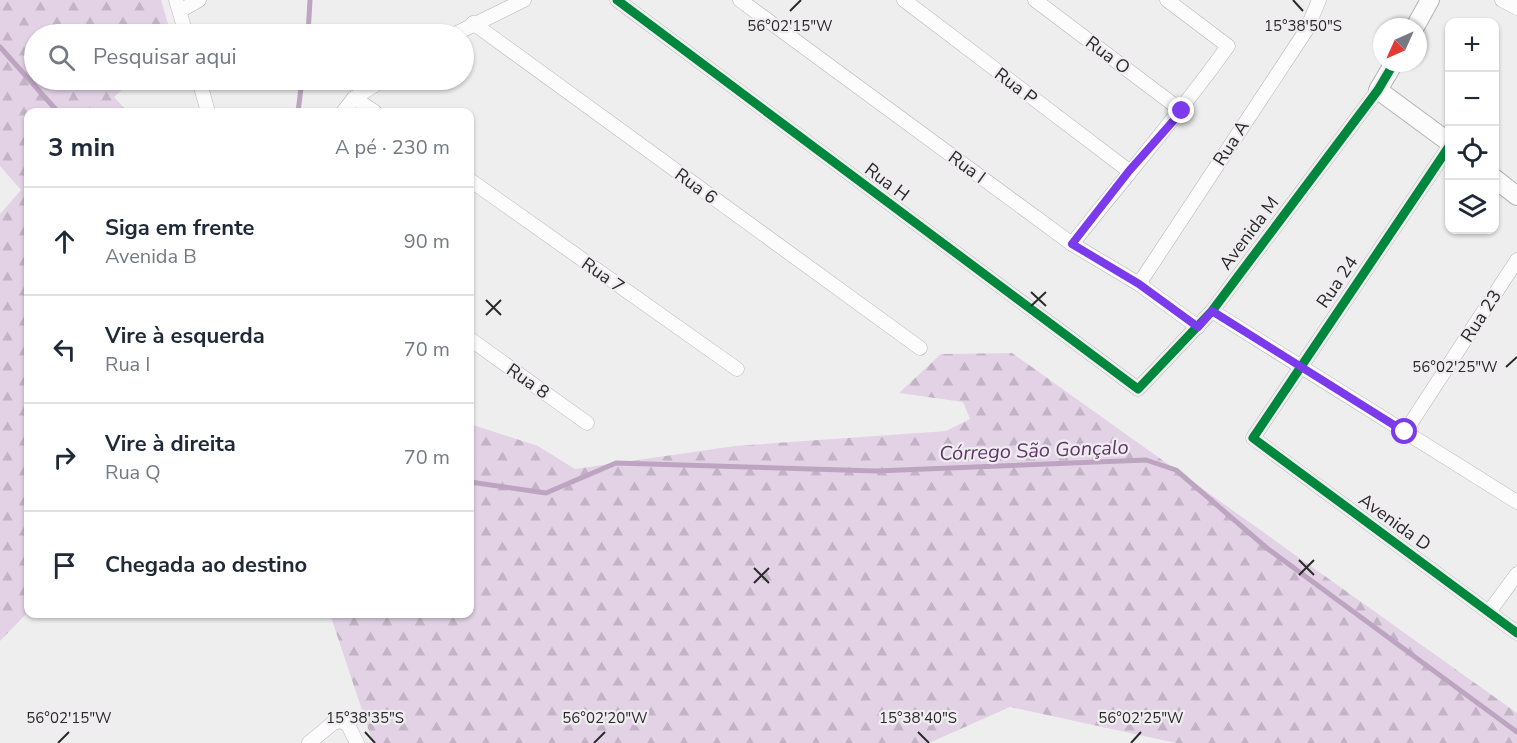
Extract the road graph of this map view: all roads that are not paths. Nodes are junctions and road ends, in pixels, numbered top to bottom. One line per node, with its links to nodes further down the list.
1 (199, 0): 11 (street)
2 (524, 0): 14 (street)
3 (617, 0): 40 (street, Rua H)
4 (740, 0): 31 (street, Rua I)
5 (904, 0): 27 (street, Rua P)
6 (1035, 0): 24 (street, Rua O)
7 (1167, 0): 24 (street)
8 (1319, 0): 33 (street, Rua A)
9 (1430, 0): 13 (street)
10 (1502, 0): 12 (street)
11 (178, 5): 15 (street)
12 (1517, 8)
13 (1419, 18)
14 (473, 23): 37 (street, Rua 6)
15 (183, 24)
16 (1389, 72): 19 (street)
17 (202, 90): 21 (street)
18 (367, 90): 20 (street)
19 (1378, 90): 25 (street); 34 (street, Avenida M)
20 (354, 98): 22 (street); 23 (street)
21 (207, 108)
22 (346, 108)
23 (369, 108)
24 (1182, 111): 27 (street)
25 (1445, 141)
26 (1445, 150): 38 (street, Rua 24)
27 (1129, 171): 31 (street)
28 (1497, 180): 30 (street)
29 (474, 183): 39 (street, Rua 7)
30 (1517, 196)
31 (1072, 244): 33 (street, Rua I)
32 (1517, 260): 42 (street, Rua 23)
33 (1139, 284): 35 (street, Rua I)
34 (1212, 311): 35 (street, Avenida M); 38 (street)
35 (1198, 327): 40 (street, Avenida M)
36 (474, 342): 41 (street, Rua 8)
37 (920, 348)
38 (1300, 366): 42 (street); 43 (street, Rua 24)
39 (737, 369)
40 (1138, 389)
41 (586, 423)
42 (1405, 432): 44 (street)
43 (1253, 438): 46 (street, Avenida D)
44 (1515, 498)
45 (1517, 574): 46 (street)
46 (1489, 612): 47 (street, Avenida D)
47 (1517, 633)
48 (309, 743): 49 (street)
49 (357, 743)

